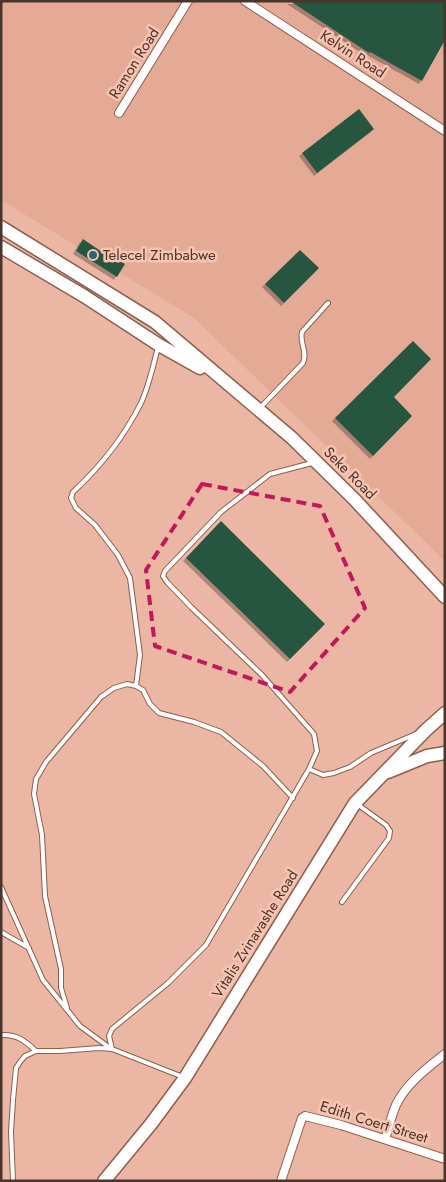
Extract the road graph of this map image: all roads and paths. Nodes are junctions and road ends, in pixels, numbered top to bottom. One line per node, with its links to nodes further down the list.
1 (188, 1): 3 (street, Ramon Road)
2 (245, 1): 4 (street, Kelvin Road)
3 (119, 113)
4 (445, 131)
5 (1, 227): 9 (main road, Seke Road)
6 (1, 246): 8 (main road, Seke Road)
7 (328, 303): 10 (lane)
8 (159, 345): 9 (main road, Seke Road); 13 (lane)
9 (224, 381): 10 (main road, Seke Road)
10 (258, 410): 11 (main road, Seke Road)
11 (316, 461): 12 (main road, Seke Road); 17 (lane)
12 (445, 597)
13 (136, 686): 19 (lane); 25 (lane)
14 (445, 714): 15 (main road, Vitalis Zvinavashe Road)
15 (426, 730): 17 (lane); 18 (main road, Vitalis Zvinavashe Road)
16 (445, 753): 18 (main road)
17 (309, 769): 19 (lane)
18 (381, 775): 20 (main road, Vitalis Zvinavashe Road)
19 (292, 798): 27 (lane)
20 (355, 803): 22 (lane); 30 (main road, Vitalis Zvinavashe Road)
21 (1, 886): 24 (lane)
22 (342, 902)
23 (1, 932): 24 (lane)
24 (29, 948): 25 (lane)
25 (67, 1008): 27 (lane)
26 (1, 1036): 28 (lane)
27 (112, 1049): 28 (lane); 30 (lane)
28 (36, 1051): 33 (lane)
29 (445, 1054): 31 (street)
30 (185, 1078): 34 (main road, Vitalis Zvinavashe Road)
31 (385, 1139): 32 (street, Edith Coert Street); 35 (street, Edith Coert Street)
32 (445, 1159)
33 (13, 1181)
34 (104, 1181)
35 (281, 1181)

